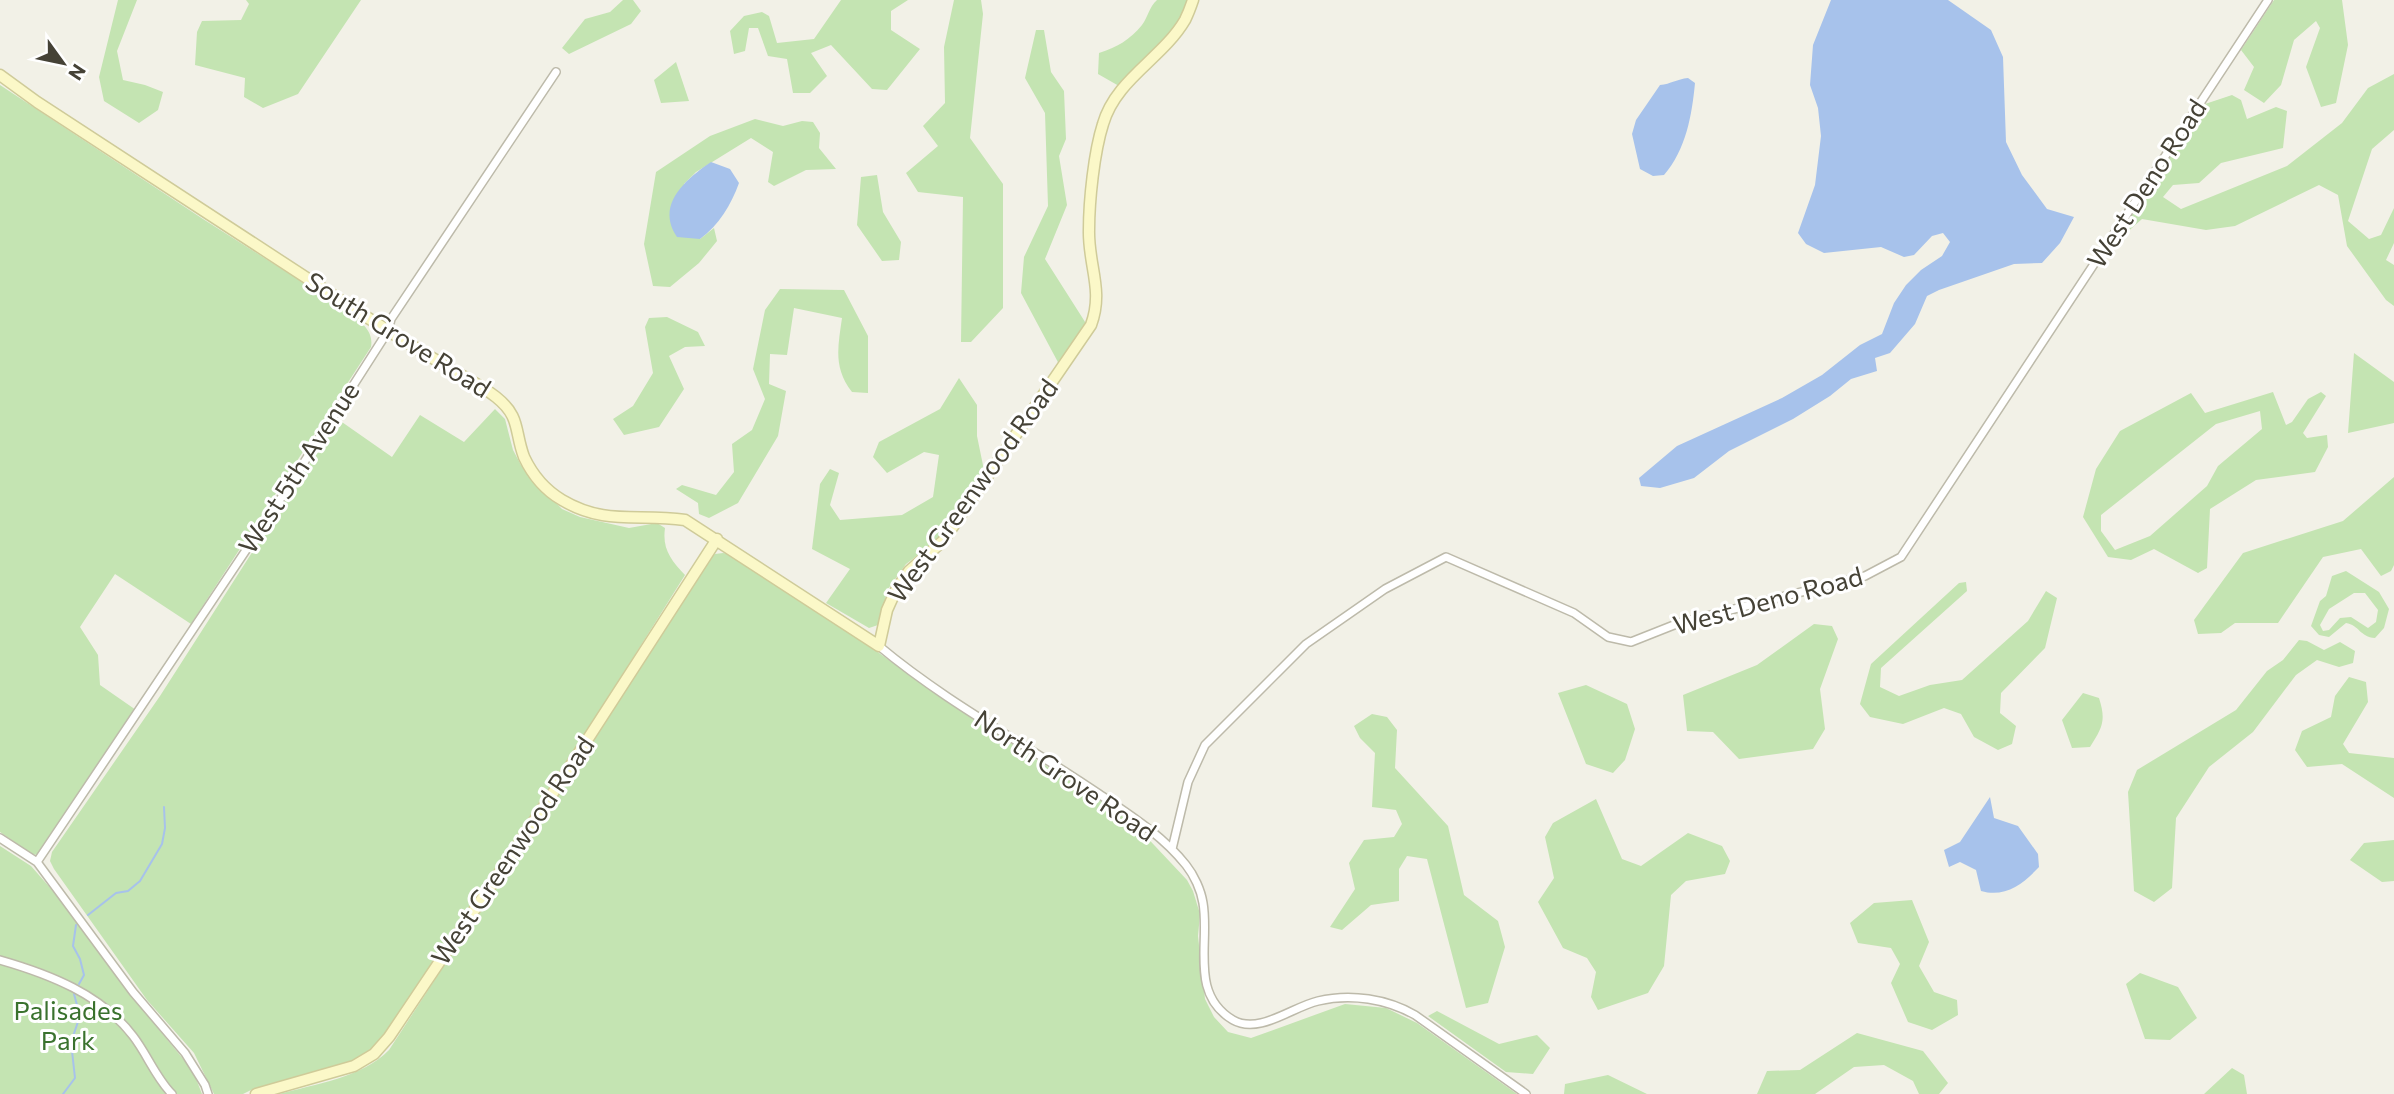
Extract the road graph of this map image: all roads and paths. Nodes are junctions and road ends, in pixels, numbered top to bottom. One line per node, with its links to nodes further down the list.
1 (1193, 0): 7 (street, West Greenwood Road)
2 (2268, 0): 9 (street, West Deno Road)
3 (556, 72): 5 (street, West 5th Avenue)
4 (0, 75): 5 (street, South Grove Road)
5 (388, 331): 6 (street, South Grove Road); 10 (street, West 5th Avenue)
6 (717, 539): 7 (street, South Grove Road); 14 (street, West Greenwood Road)
7 (879, 646): 9 (street, North Grove Road)
8 (0, 838): 10 (street)
9 (1172, 849): 15 (street, North Grove Road)
10 (37, 862): 13 (street)
11 (0, 960): 12 (street)
12 (172, 1094)
13 (208, 1094)
14 (256, 1094)
15 (1526, 1094)

